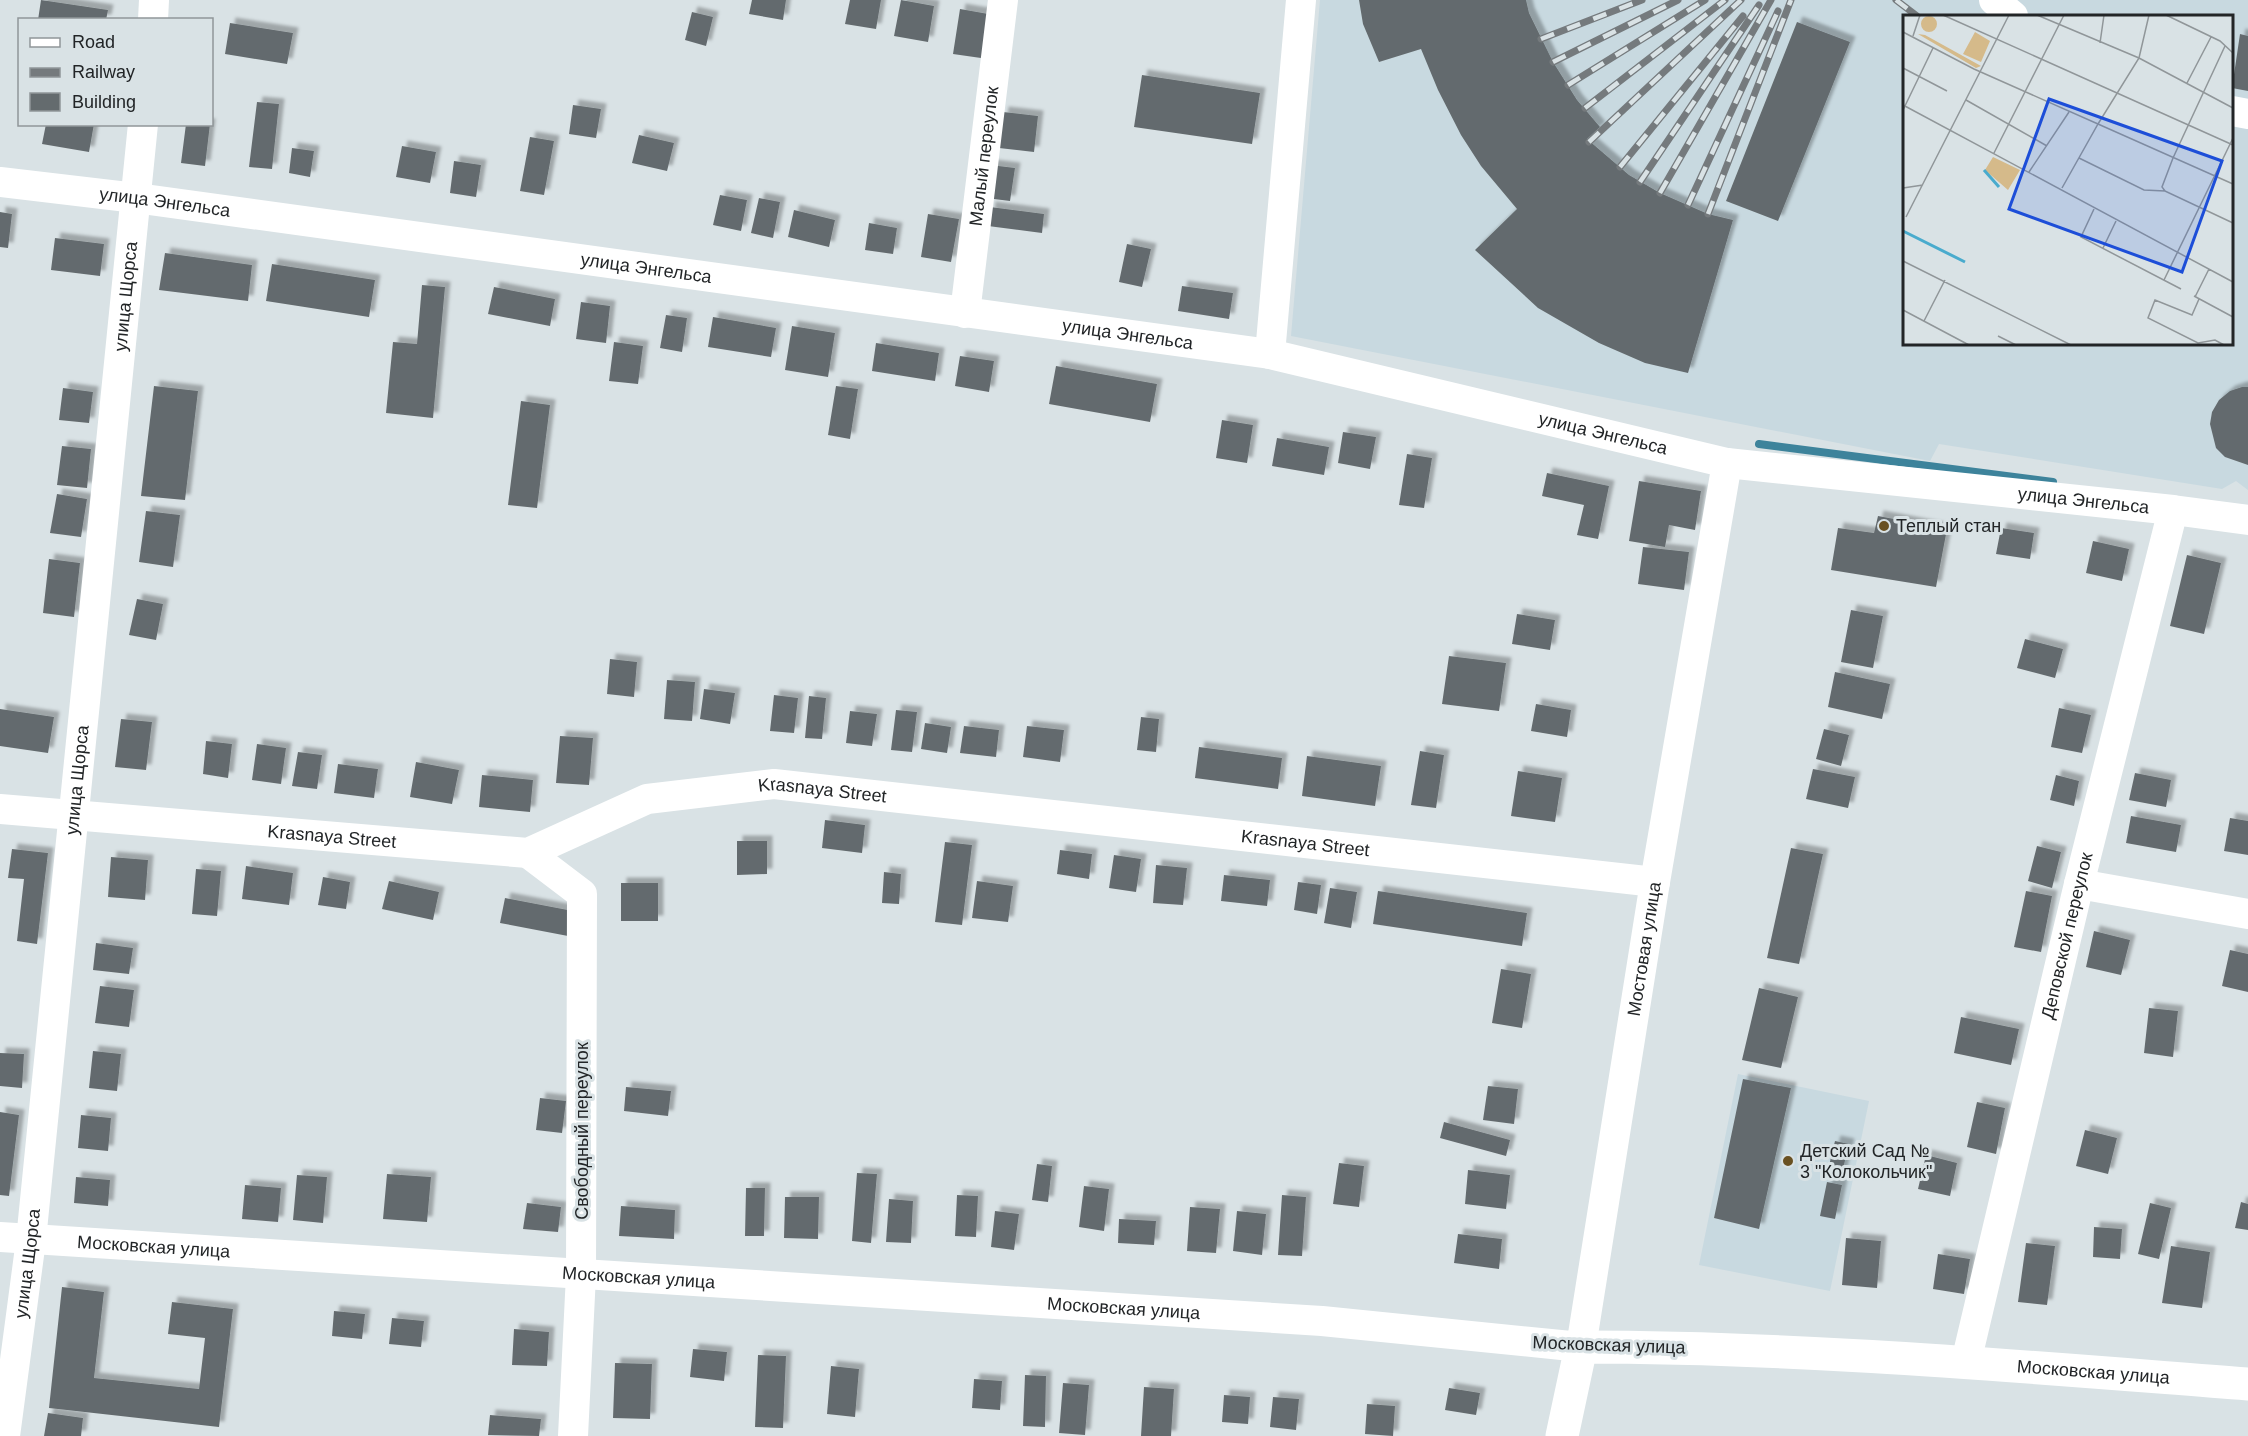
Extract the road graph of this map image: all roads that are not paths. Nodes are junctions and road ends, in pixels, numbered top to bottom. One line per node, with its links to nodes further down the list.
1 (154, 0): 6 (street)
2 (1003, 0): 12 (street, Малый переулок)
3 (1300, 0): 13 (street)
4 (1994, 0): 5 (street)
5 (2012, 15)
6 (153, 18)
7 (2233, 111): 8 (street)
8 (2248, 114)
9 (143, 126): 11 (street, улица Щорса)
10 (0, 182): 11 (street, улица Энгельса)
11 (136, 198): 12 (street, улица Энгельса); 18 (street, улица Щорса)
12 (965, 313): 13 (street, улица Энгельса)
13 (1270, 354): 14 (street, улица Энгельса)
14 (1727, 463): 15 (street, улица Энгельса); 20 (street, Мостовая улица)
15 (2173, 510): 16 (street, улица Энгельса); 21 (street, Деповской переулок)
16 (2248, 520)
17 (0, 810): 18 (street, Krasnaya Street)
18 (72, 815): 19 (street, Krasnaya Street); 24 (street, улица Щорса)
19 (528, 853): 20 (street, Krasnaya Street); 25 (street, Свободный переулок)
20 (1655, 882): 26 (street, Мостовая улица)
21 (2079, 884): 22 (street); 27 (street, Деповской переулок)
22 (2248, 914)
23 (0, 1237): 24 (street, Московская улица)
24 (31, 1240): 25 (street, Московская улица); 29 (street, улица Щорса)
25 (581, 1275): 26 (street, Московская улица); 30 (street, Свободный переулок)
26 (1581, 1347): 27 (main road, Московская улица); 31 (main road, Мостовая улица)
27 (1966, 1362): 28 (main road, Московская улица)
28 (2248, 1384)
29 (5, 1436)
30 (573, 1436)
31 (1562, 1436)

